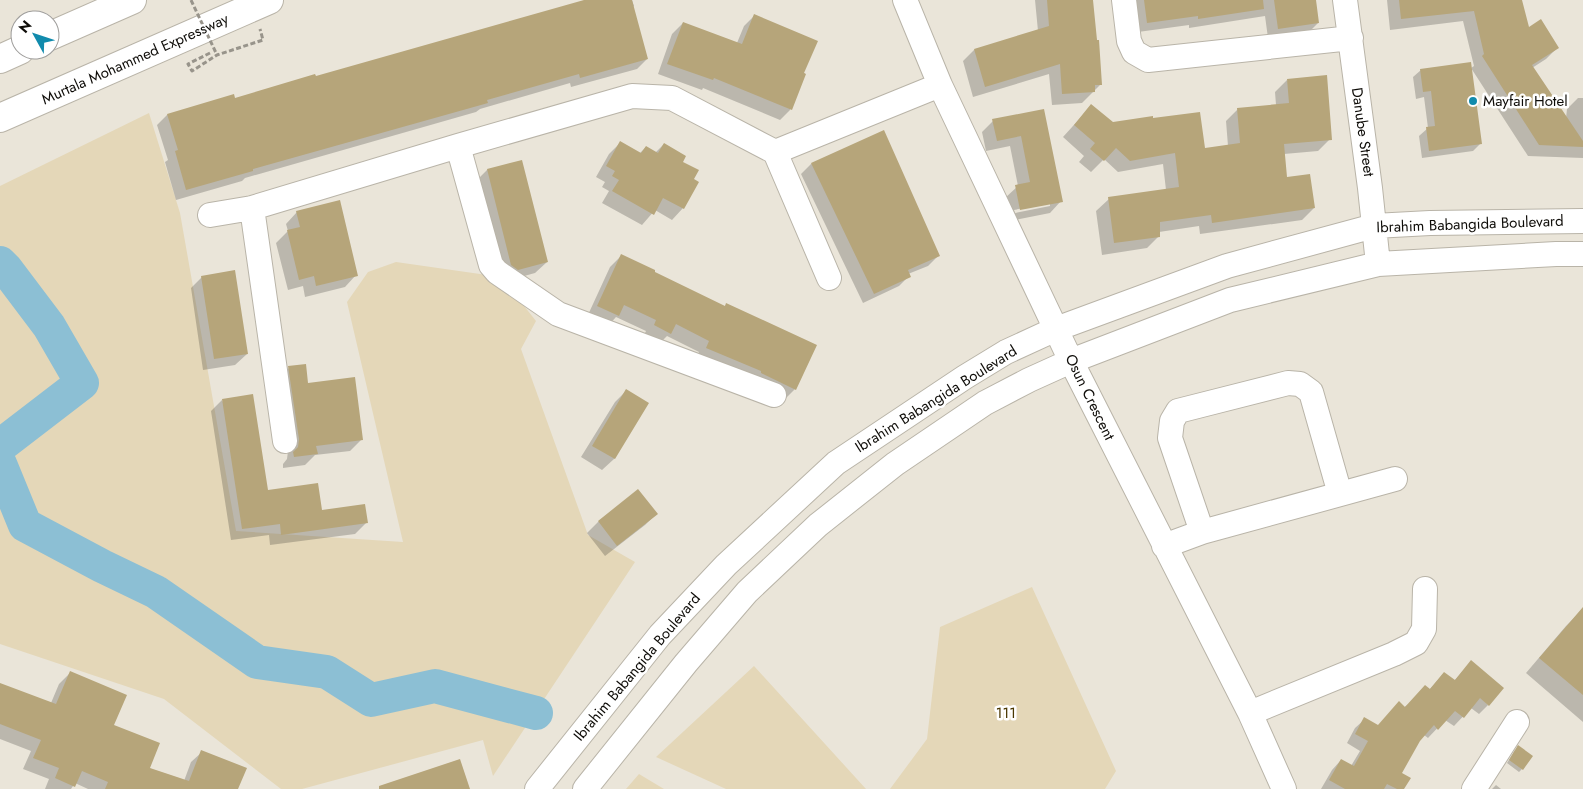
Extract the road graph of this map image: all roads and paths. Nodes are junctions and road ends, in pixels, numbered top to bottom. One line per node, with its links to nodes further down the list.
1 (132, 0): 7 (highway)
2 (192, 0): 11 (path, bridge)
3 (269, 0): 13 (highway, Murtala Mohammed Expressway)
4 (905, 0): 12 (street, Osun Crescent)
5 (1124, 0): 8 (street)
6 (1346, 0): 8 (street, Danube Street)
7 (60, 32)
8 (1350, 38): 19 (street, Danube Street)
9 (263, 40): 11 (path)
10 (210, 53): 11 (path)
11 (217, 54)
12 (940, 85): 15 (street); 23 (street, Osun Crescent)
13 (0, 118)
14 (458, 146): 15 (street); 16 (street); 25 (street)
15 (775, 152): 22 (street)
16 (252, 208): 17 (street); 26 (street)
17 (210, 214)
18 (1583, 221): 19 (street, Ibrahim Babangida Boulevard)
19 (1374, 226): 21 (street, Danube Street); 23 (street, Ibrahim Babangida Boulevard)
20 (1583, 254): 21 (street, Ibrahim Babangida Boulevard)
21 (1378, 264): 24 (street, Ibrahim Babangida Boulevard)
22 (829, 278)
23 (1056, 329): 24 (street, Osun Crescent); 34 (street, Ibrahim Babangida Boulevard)
24 (1072, 361): 30 (street, Osun Crescent); 35 (street, Ibrahim Babangida Boulevard)
25 (774, 395)
26 (285, 441)
27 (1395, 479): 28 (street)
28 (1340, 494): 29 (street); 29 (street)
29 (1202, 532): 30 (street)
30 (1164, 546): 32 (street, Osun Crescent)
31 (1425, 589): 32 (street)
32 (1250, 713): 36 (street, Osun Crescent)
33 (1517, 722): 37 (street)
34 (536, 789)
35 (585, 789)
36 (1284, 789)
37 (1474, 789)

